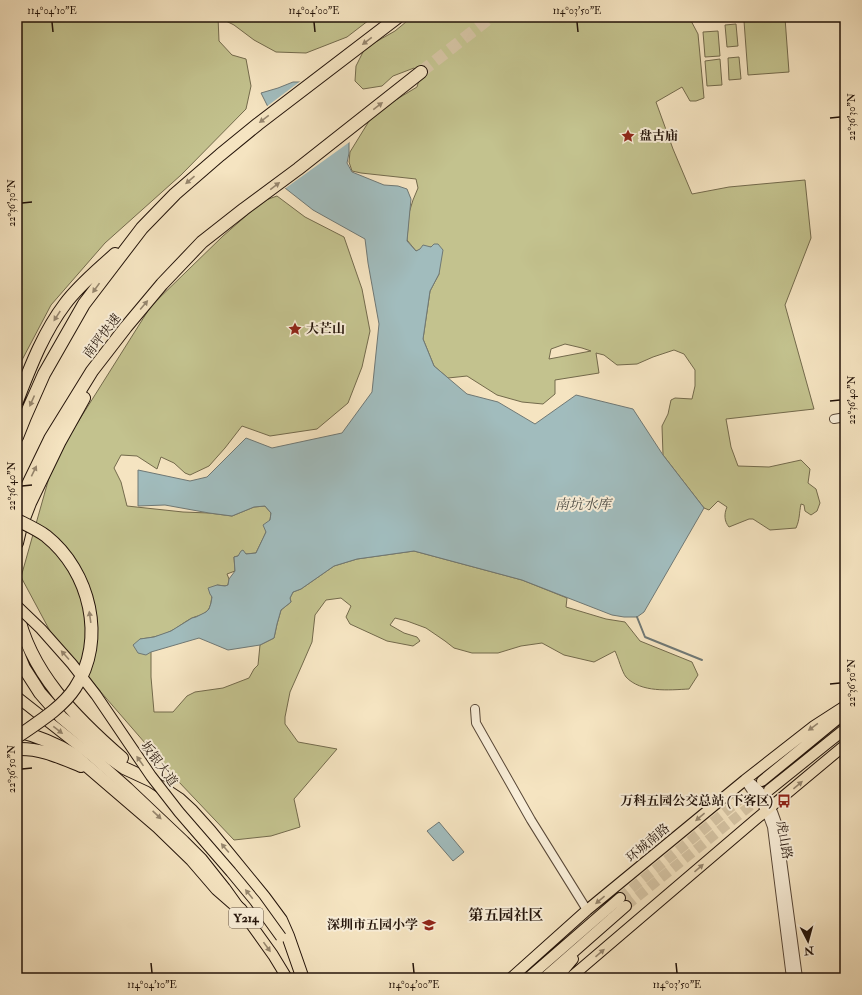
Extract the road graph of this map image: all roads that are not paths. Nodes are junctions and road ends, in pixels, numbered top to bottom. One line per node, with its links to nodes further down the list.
1 (398, 17): 3 (highway, one-way to 3)
2 (421, 72): 4 (highway, 南坪快速, one-way to 2)
3 (142, 228): 5 (highway, one-way to 5); 6 (highway, one-way to 6)
4 (126, 327): 11 (highway, 南坪快速, one-way to 4); 12 (highway)
5 (17, 401)
6 (24, 417): 9 (highway); 10 (highway)
7 (845, 417): 8 (street)
8 (834, 419)
9 (17, 430)
10 (17, 437)
11 (17, 507)
12 (18, 527): 13 (highway); 23 (highway, one-way to 12, bridge)
13 (17, 543)
14 (17, 606): 38 (main road, 坂银大道, one-way to 14, bridge)
15 (17, 610): 27 (highway)
16 (17, 651): 27 (highway)
17 (17, 697): 34 (main road, Y214, one-way to 34)
18 (845, 706): 28 (main road, 环城南路, one-way to 28)
19 (475, 709): 35 (street)
20 (845, 713): 29 (main road)
21 (845, 729): 30 (main road)
22 (17, 731): 26 (highway)
23 (17, 737)
24 (845, 745): 31 (main road, one-way to 24)
25 (17, 749): 26 (highway)
26 (91, 770): 34 (highway)
27 (137, 774): 38 (highway, one-way to 27)
28 (745, 780): 31 (street, 虎山路); 35 (main road, 环城南路, one-way to 35)
29 (762, 781)
30 (769, 790)
31 (768, 809): 45 (main road, one-way to 31); 46 (street, 虎山路); 47 (street, 虎山路)
32 (620, 898): 37 (main road)
33 (626, 906): 36 (main road)
34 (241, 910): 39 (main road, Y214, one-way to 39)
35 (587, 910): 40 (main road, 环城南路)
36 (592, 935): 43 (main road); 44 (main road)
37 (564, 947): 41 (main road); 42 (main road)
38 (302, 977)
39 (287, 978)
40 (512, 978)
41 (522, 978)
42 (528, 978)
43 (544, 978)
44 (556, 978)
45 (570, 978)
46 (791, 978)
47 (798, 978)

